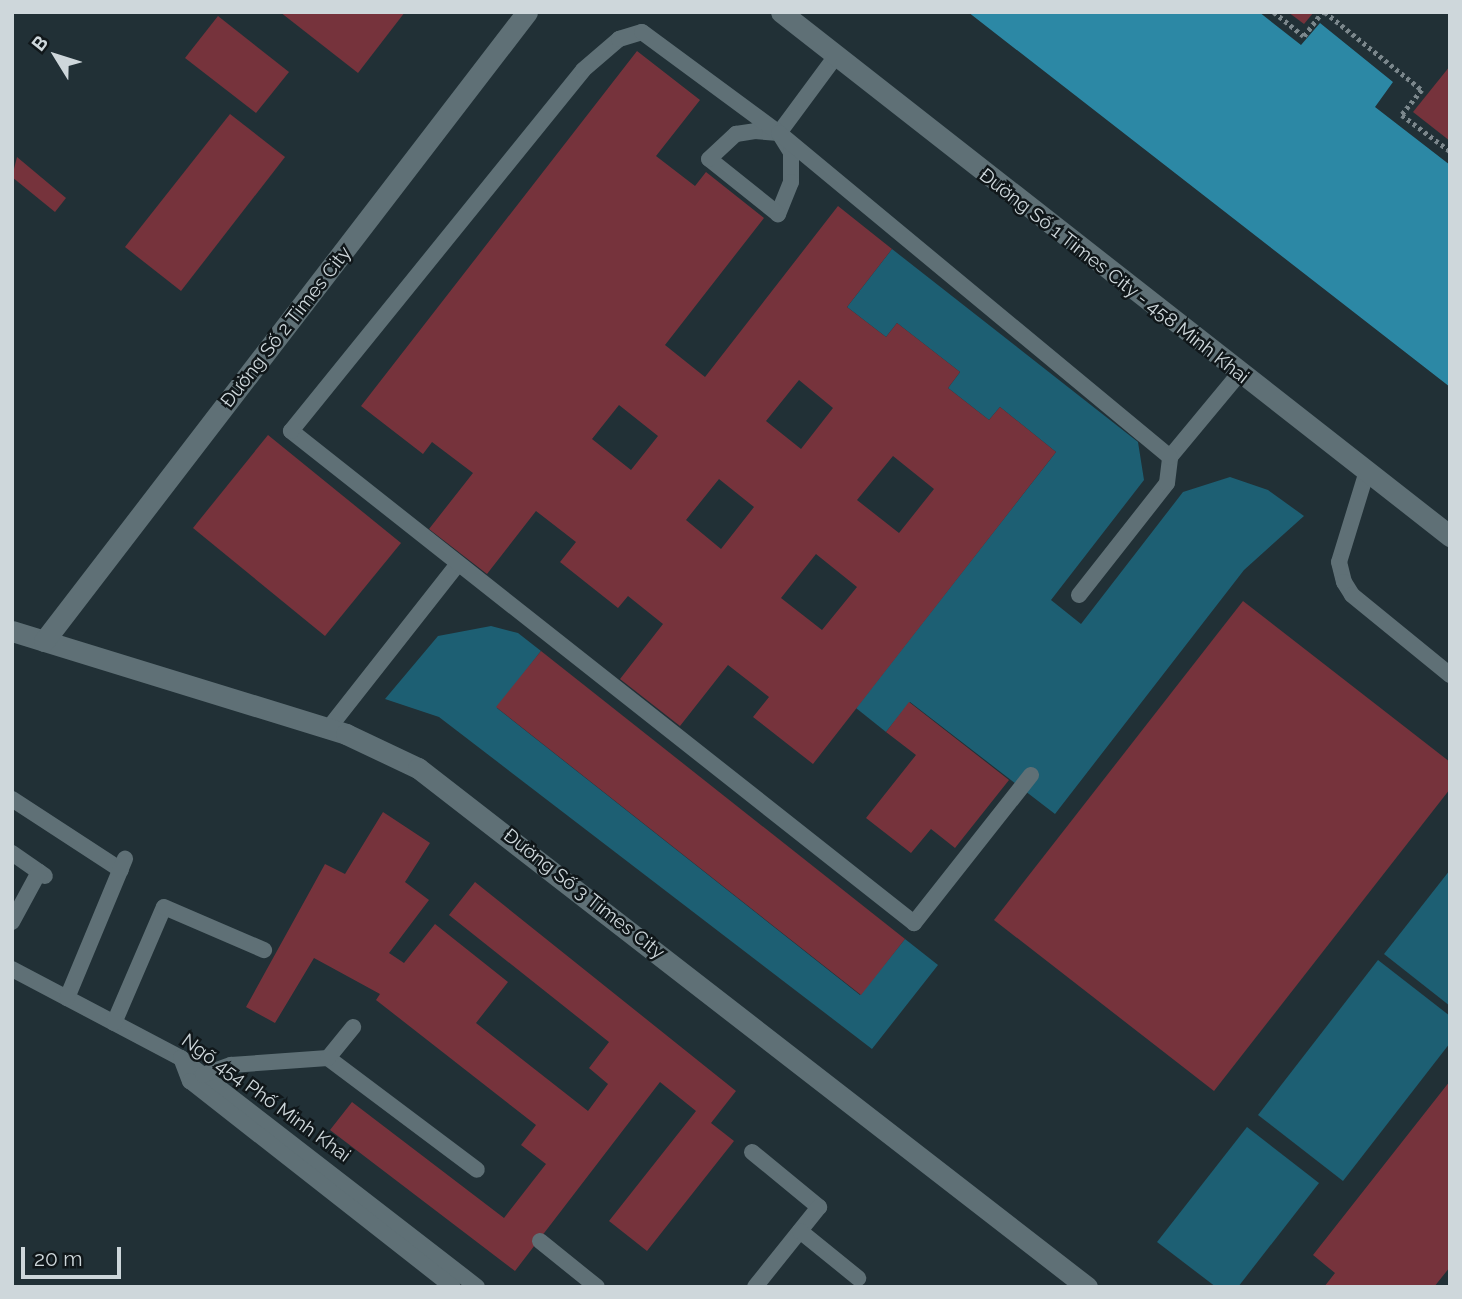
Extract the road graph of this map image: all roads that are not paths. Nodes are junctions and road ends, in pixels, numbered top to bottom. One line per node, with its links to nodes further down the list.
1 (527, 12): 12 (street, Đường Số 2 Times City)
2 (781, 12): 3 (street, Đường Số 1 Times City - 458 Minh Khai)
3 (836, 56): 4 (lane); 5 (street, Đường Số 1 Times City - 458 Minh Khai)
4 (779, 133): 4 (lane); 6 (lane); 9 (lane)
5 (1239, 374): 6 (lane); 7 (street, Đường Số 1 Times City - 458 Minh Khai)
6 (1170, 457): 10 (lane)
7 (1367, 471): 8 (street, Đường Số 1 Times City - 458 Minh Khai); 13 (lane)
8 (1450, 536)
9 (457, 565): 14 (lane); 15 (lane)
10 (1079, 595)
11 (12, 631): 12 (street, Đường Số 3 Times City)
12 (44, 641): 14 (street, Đường Số 3 Times City)
13 (1450, 675)
14 (328, 729): 36 (street, Đường Số 3 Times City)
15 (1031, 775)
16 (12, 799): 21 (lane)
17 (12, 853): 18 (lane)
18 (12, 922)
19 (264, 950): 22 (lane)
20 (12, 969): 21 (lane, Ngõ 454 Phố Minh Khai)
21 (67, 998): 22 (lane, Ngõ 454 Phố Minh Khai)
22 (114, 1023): 24 (lane, Ngõ 454 Phố Minh Khai)
23 (353, 1027): 25 (lane)
24 (181, 1058): 26 (lane, Ngõ 454 Phố Minh Khai); 32 (lane)
25 (328, 1058): 26 (lane); 28 (lane)
26 (203, 1074): 33 (lane, Ngõ 454 Phố Minh Khai)
27 (752, 1152): 29 (lane)
28 (477, 1170)
29 (800, 1231): 31 (lane); 35 (lane)
30 (540, 1241): 34 (lane)
31 (858, 1278)
32 (453, 1287)
33 (477, 1287)
34 (597, 1287)
35 (755, 1287)
36 (1087, 1287)

